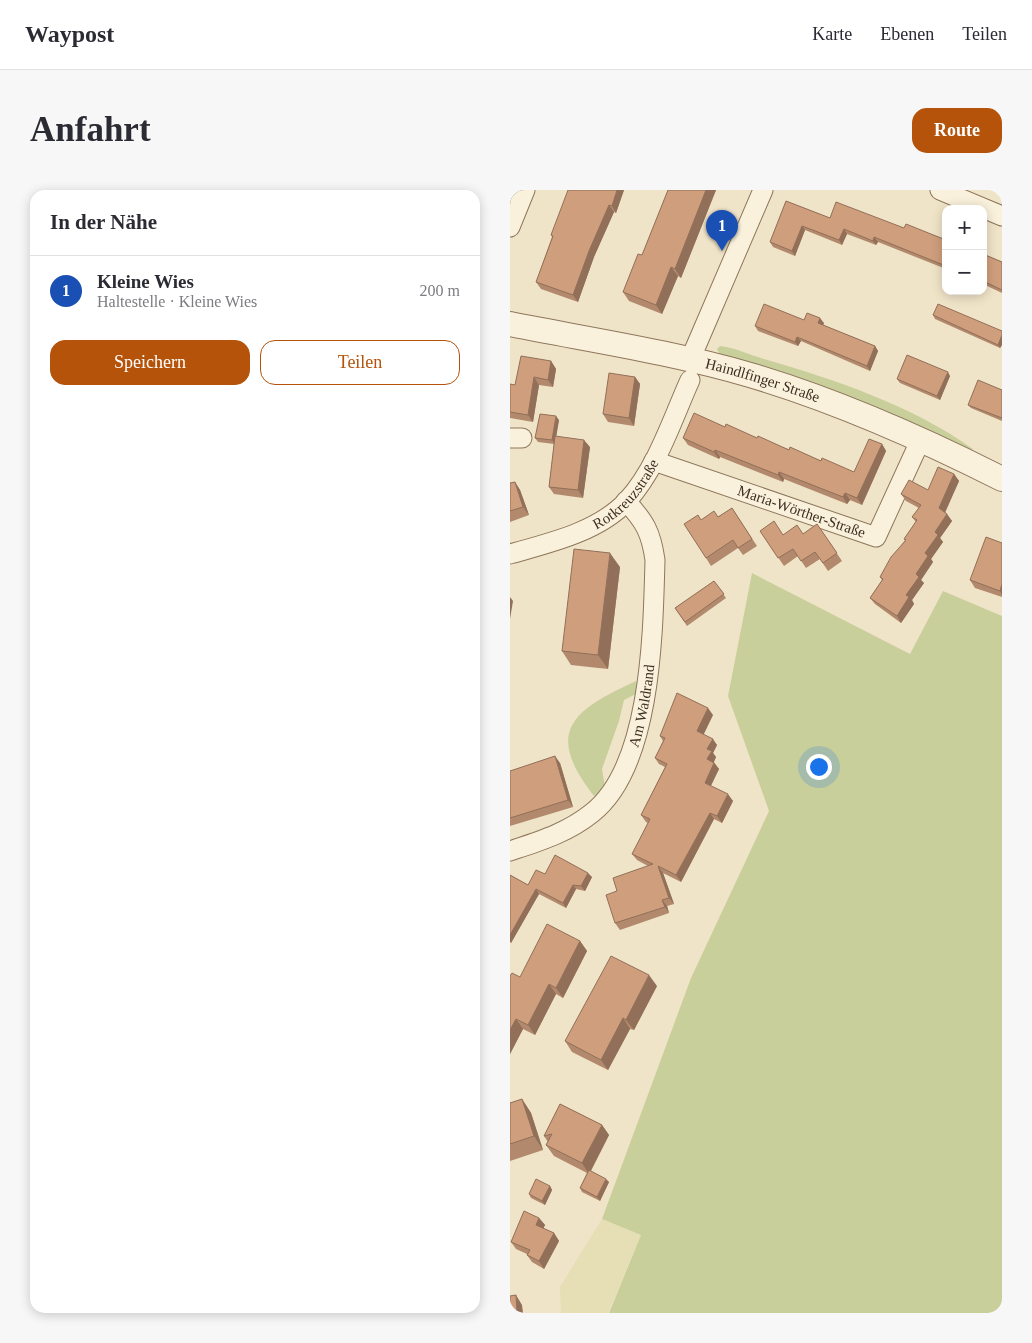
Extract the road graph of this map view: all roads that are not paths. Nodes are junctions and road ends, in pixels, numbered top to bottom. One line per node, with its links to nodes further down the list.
1 (525, 190): 5 (street)
2 (763, 190): 7 (street, Rotkreuzstraße)
3 (940, 190): 4 (street)
4 (1002, 216)
5 (510, 228)
6 (510, 324): 7 (street, Haindlfinger Straße)
7 (690, 370): 8 (street, Haindlfinger Straße); 9 (street, Rotkreuzstraße)
8 (921, 439): 9 (street, Maria-Wörther-Straße); 10 (street, Haindlfinger Straße)
9 (654, 461): 11 (street, Rotkreuzstraße)
10 (1001, 475)
11 (626, 502): 12 (street, Rotkreuzstraße); 13 (street, Am Waldrand)
12 (510, 554)
13 (510, 851)

